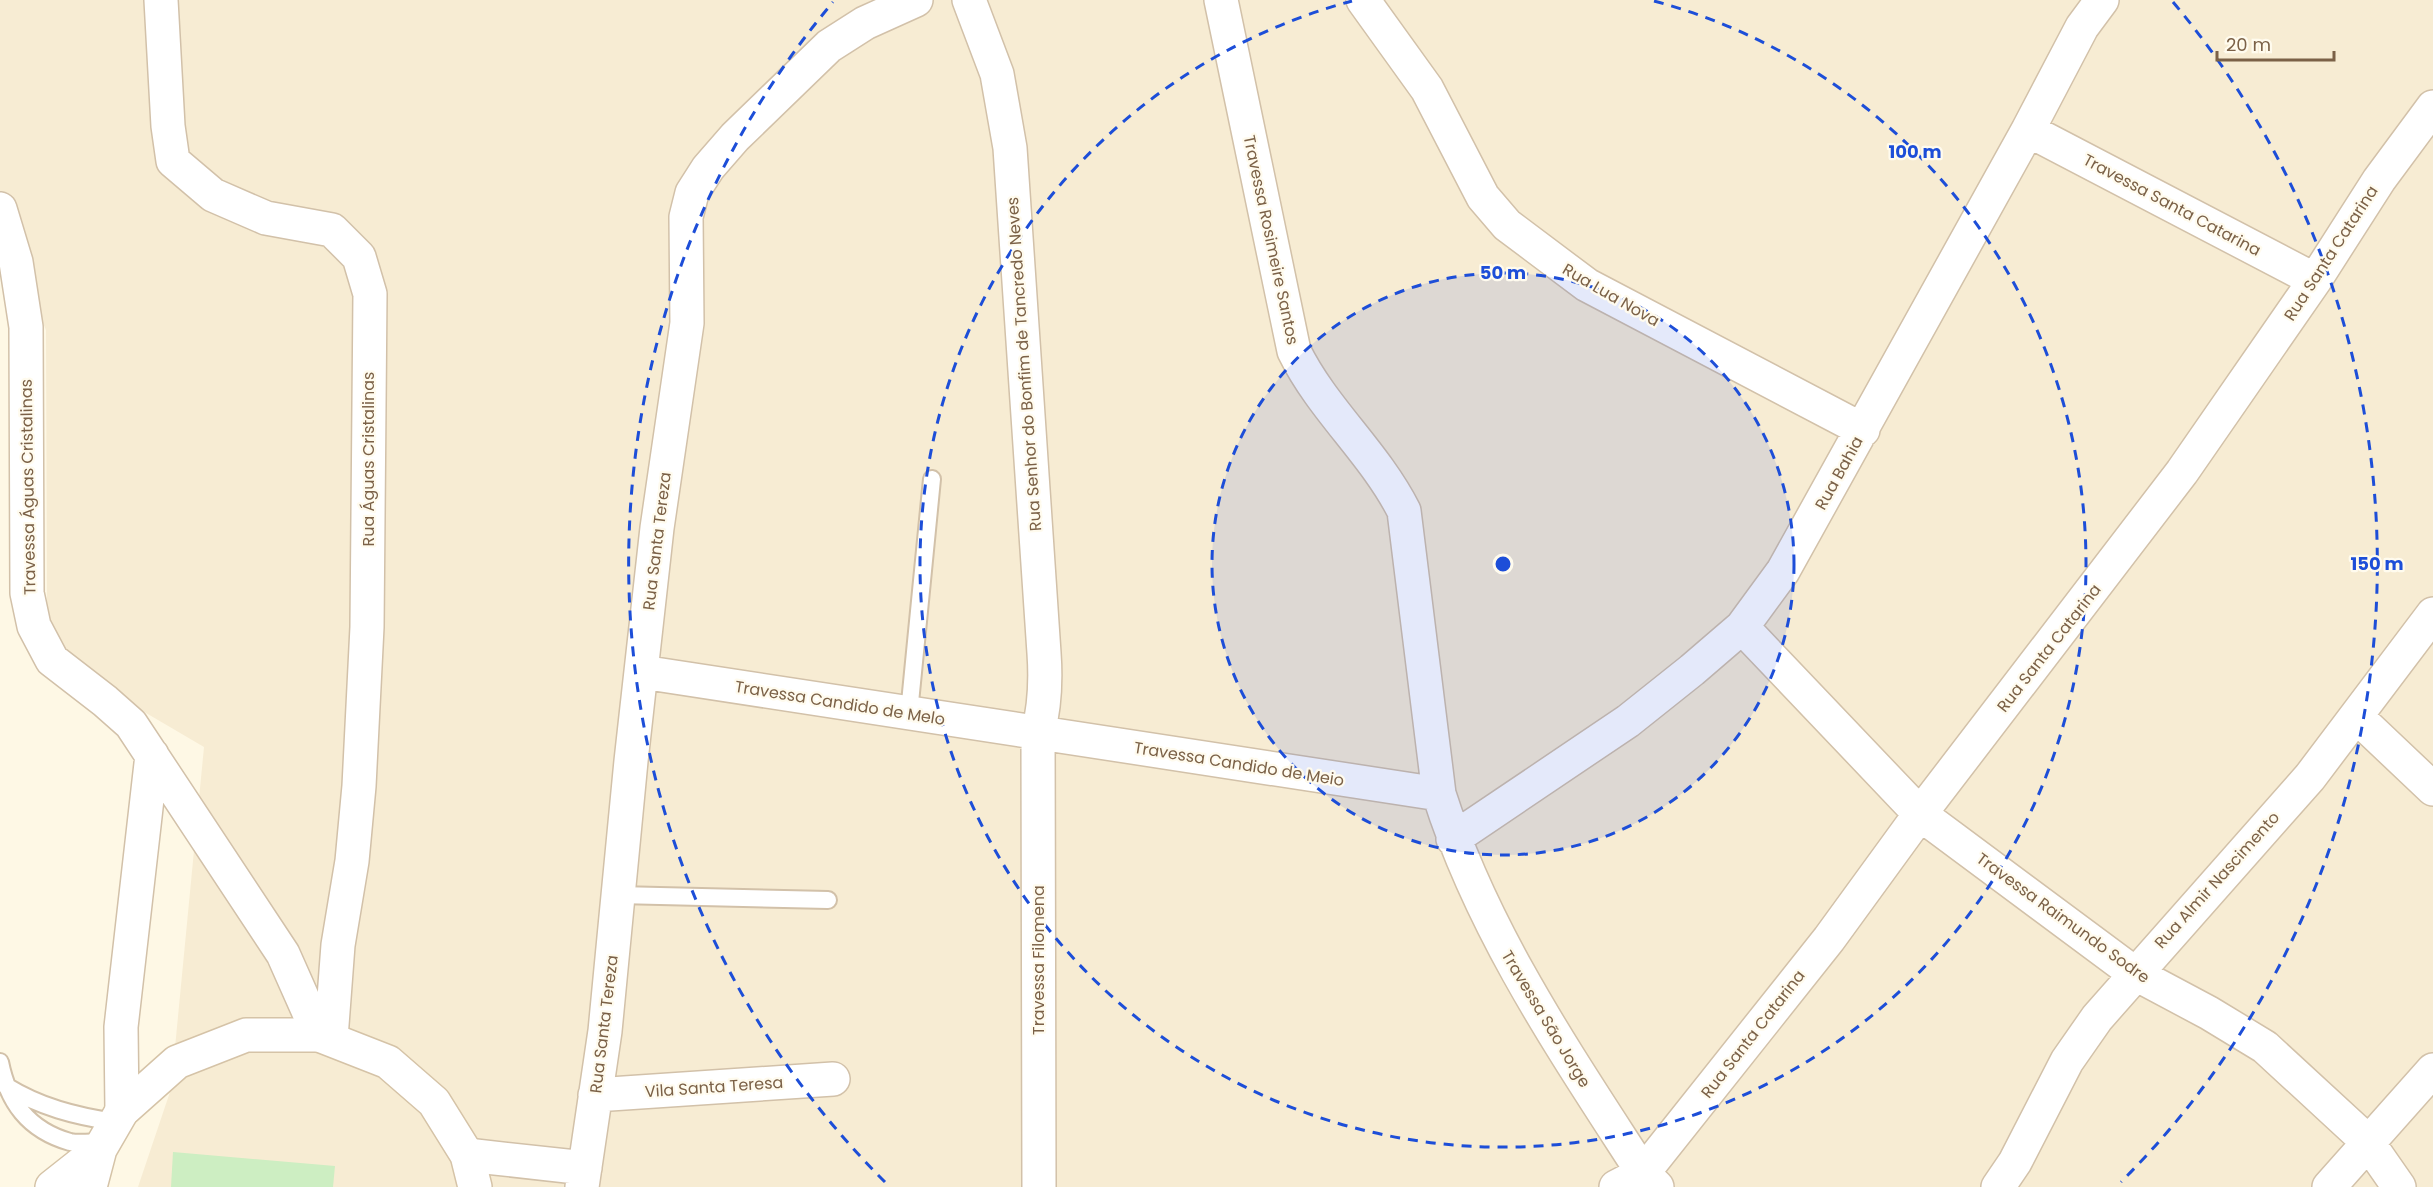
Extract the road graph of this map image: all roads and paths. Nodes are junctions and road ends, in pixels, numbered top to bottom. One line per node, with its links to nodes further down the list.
1 (161, 0): 28 (street, Rua Águas Cristalinas)
2 (916, 0): 7 (street, Rua Santa Tereza)
3 (969, 0): 19 (street, Rua Senhor do Bonfim de Tancredo Neves)
4 (1221, 0): 22 (street, Travessa Rosimeire Santos)
5 (1363, 0): 12 (street, Rua Lua Nova)
6 (2102, 0): 9 (street, Rua Bahia)
7 (861, 12): 16 (street, Rua Santa Tereza)
8 (2433, 107): 11 (street, Rua Santa Catarina)
9 (2028, 129): 11 (street, Travessa Santa Catarina); 12 (street, Rua Bahia)
10 (0, 209): 20 (street, Travessa Águas Cristalinas)
11 (2315, 280): 23 (street, Rua Santa Catarina)
12 (1863, 430): 15 (street, Rua Bahia)
13 (932, 479): 17 (lane)
14 (2433, 614): 18 (street, Rua Almir Nascimento)
15 (1742, 627): 23 (street, Travessa Raimundo Sodre); 24 (street, Rua Bahia)
16 (642, 672): 17 (street, Travessa Candido de Melo); 25 (street, Rua Santa Tereza)
17 (909, 713): 19 (street, Travessa Candido de Melo)
18 (2356, 717): 21 (street); 27 (street, Rua Almir Nascimento)
19 (1038, 733): 22 (street, Travessa Candido de Meio); 42 (street, Travessa Filomena)
20 (152, 755): 28 (street, Travessa Águas Cristalinas); 34 (street)
21 (2433, 789)
22 (1439, 794): 24 (street, Travessa Rosimeire Santos)
23 (1920, 814): 27 (street, Travessa Raimundo Sodre); 38 (street, Rua Santa Catarina)
24 (1453, 839): 38 (street, Travessa São Jorge)
25 (618, 895): 26 (lane); 33 (street, Rua Santa Tereza)
26 (828, 900)
27 (2134, 973): 35 (street, Travessa Raimundo Sodre); 43 (street, Rua Almir Nascimento)
28 (326, 1037): 34 (street); 36 (street)
29 (0, 1062): 32 (lane)
30 (2433, 1070): 35 (street)
31 (834, 1080): 33 (street, Vila Santa Teresa)
32 (5, 1085): 34 (lane); 34 (lane)
33 (595, 1095): 37 (street, Rua Santa Tereza)
34 (110, 1131): 39 (street); 40 (street)
35 (2367, 1142): 44 (street); 45 (street, Travessa Raimundo Sodre)
36 (467, 1155): 37 (street); 41 (street)
37 (583, 1177)
38 (1639, 1182)
39 (52, 1187)
40 (90, 1187)
41 (475, 1187)
42 (1039, 1187)
43 (1998, 1187)
44 (2328, 1187)
45 (2399, 1187)

